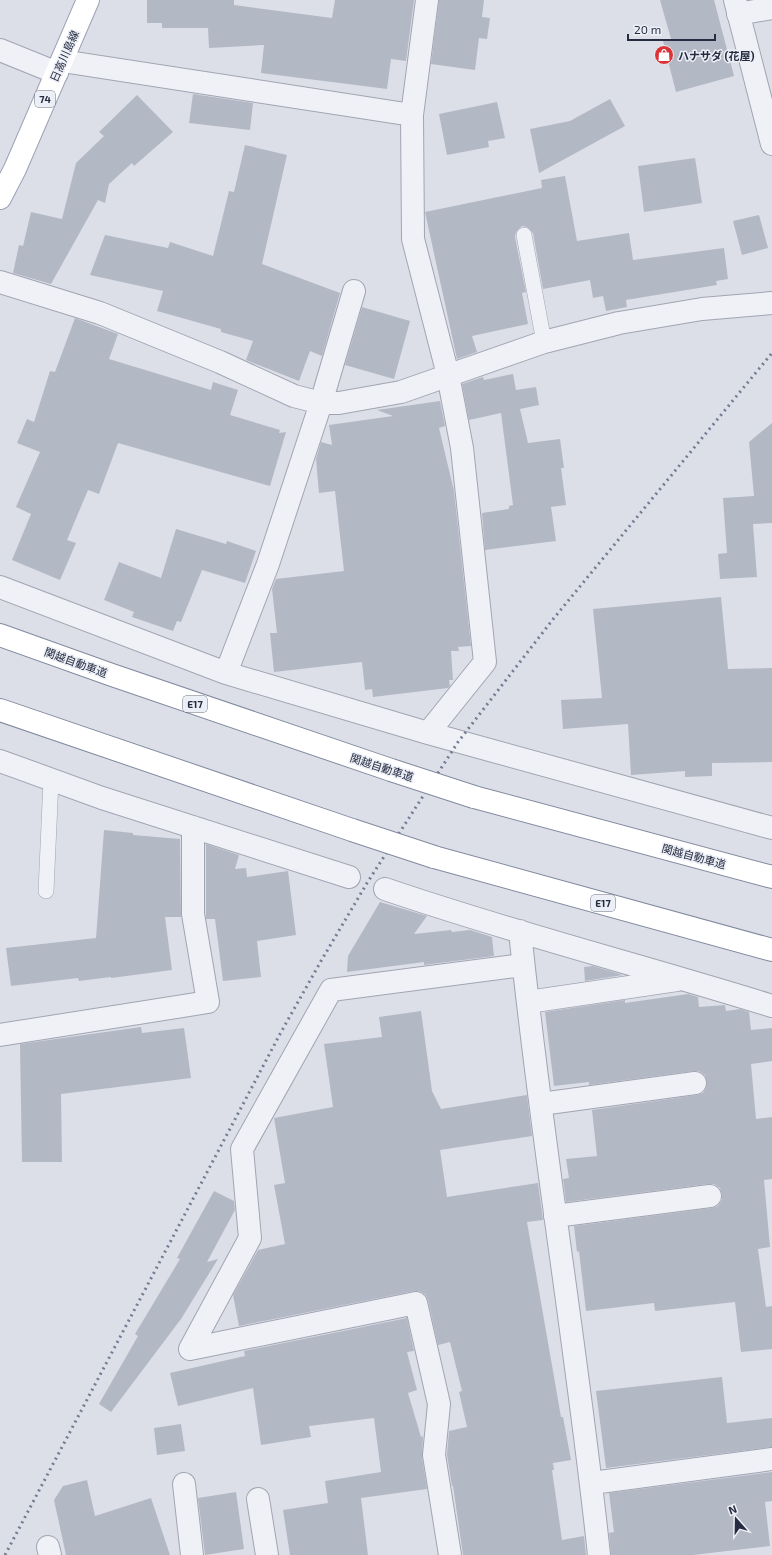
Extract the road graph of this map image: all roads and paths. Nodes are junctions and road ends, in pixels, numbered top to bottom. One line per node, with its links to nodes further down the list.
1 (88, 0): 6 (main road, 日高川島線 / 74)
2 (427, 0): 7 (street)
3 (737, 7): 4 (street); 8 (street)
4 (772, 8)
5 (0, 50): 6 (street)
6 (60, 67): 7 (street); 9 (main road, 日高川島線 / 74)
7 (412, 115): 15 (street)
8 (772, 144)
9 (0, 198)
10 (524, 235): 14 (lane)
11 (0, 282): 16 (street)
12 (354, 291): 16 (street)
13 (772, 303): 14 (street)
14 (544, 342): 15 (street)
15 (448, 375): 16 (street); 21 (street)
16 (321, 403): 19 (street)
17 (0, 587): 19 (street)
18 (0, 635): 27 (main road, 関越自動車道 / E17, bridge)
19 (226, 674): 21 (street)
20 (0, 710): 31 (main road, E17, bridge)
21 (428, 733): 25 (street)
22 (0, 761): 23 (street)
23 (51, 780): 24 (street); 29 (lane)
24 (193, 827): 26 (street); 36 (street)
25 (772, 828)
26 (349, 877)
27 (772, 877)
28 (385, 889): 30 (street)
29 (46, 891)
30 (520, 931): 32 (street); 33 (street)
31 (772, 950)
32 (523, 965): 34 (street); 47 (street)
33 (685, 979): 34 (street); 35 (street)
34 (528, 1002): 38 (street)
35 (772, 1006)
36 (0, 1035)
37 (695, 1083): 38 (street)
38 (541, 1104): 40 (street)
39 (710, 1196): 40 (street)
40 (554, 1216): 42 (street)
41 (772, 1459): 42 (street)
42 (592, 1483): 48 (street)
43 (184, 1484): 45 (street)
44 (258, 1499): 46 (street)
45 (192, 1555)
46 (267, 1555)
47 (450, 1555)
48 (600, 1555)

